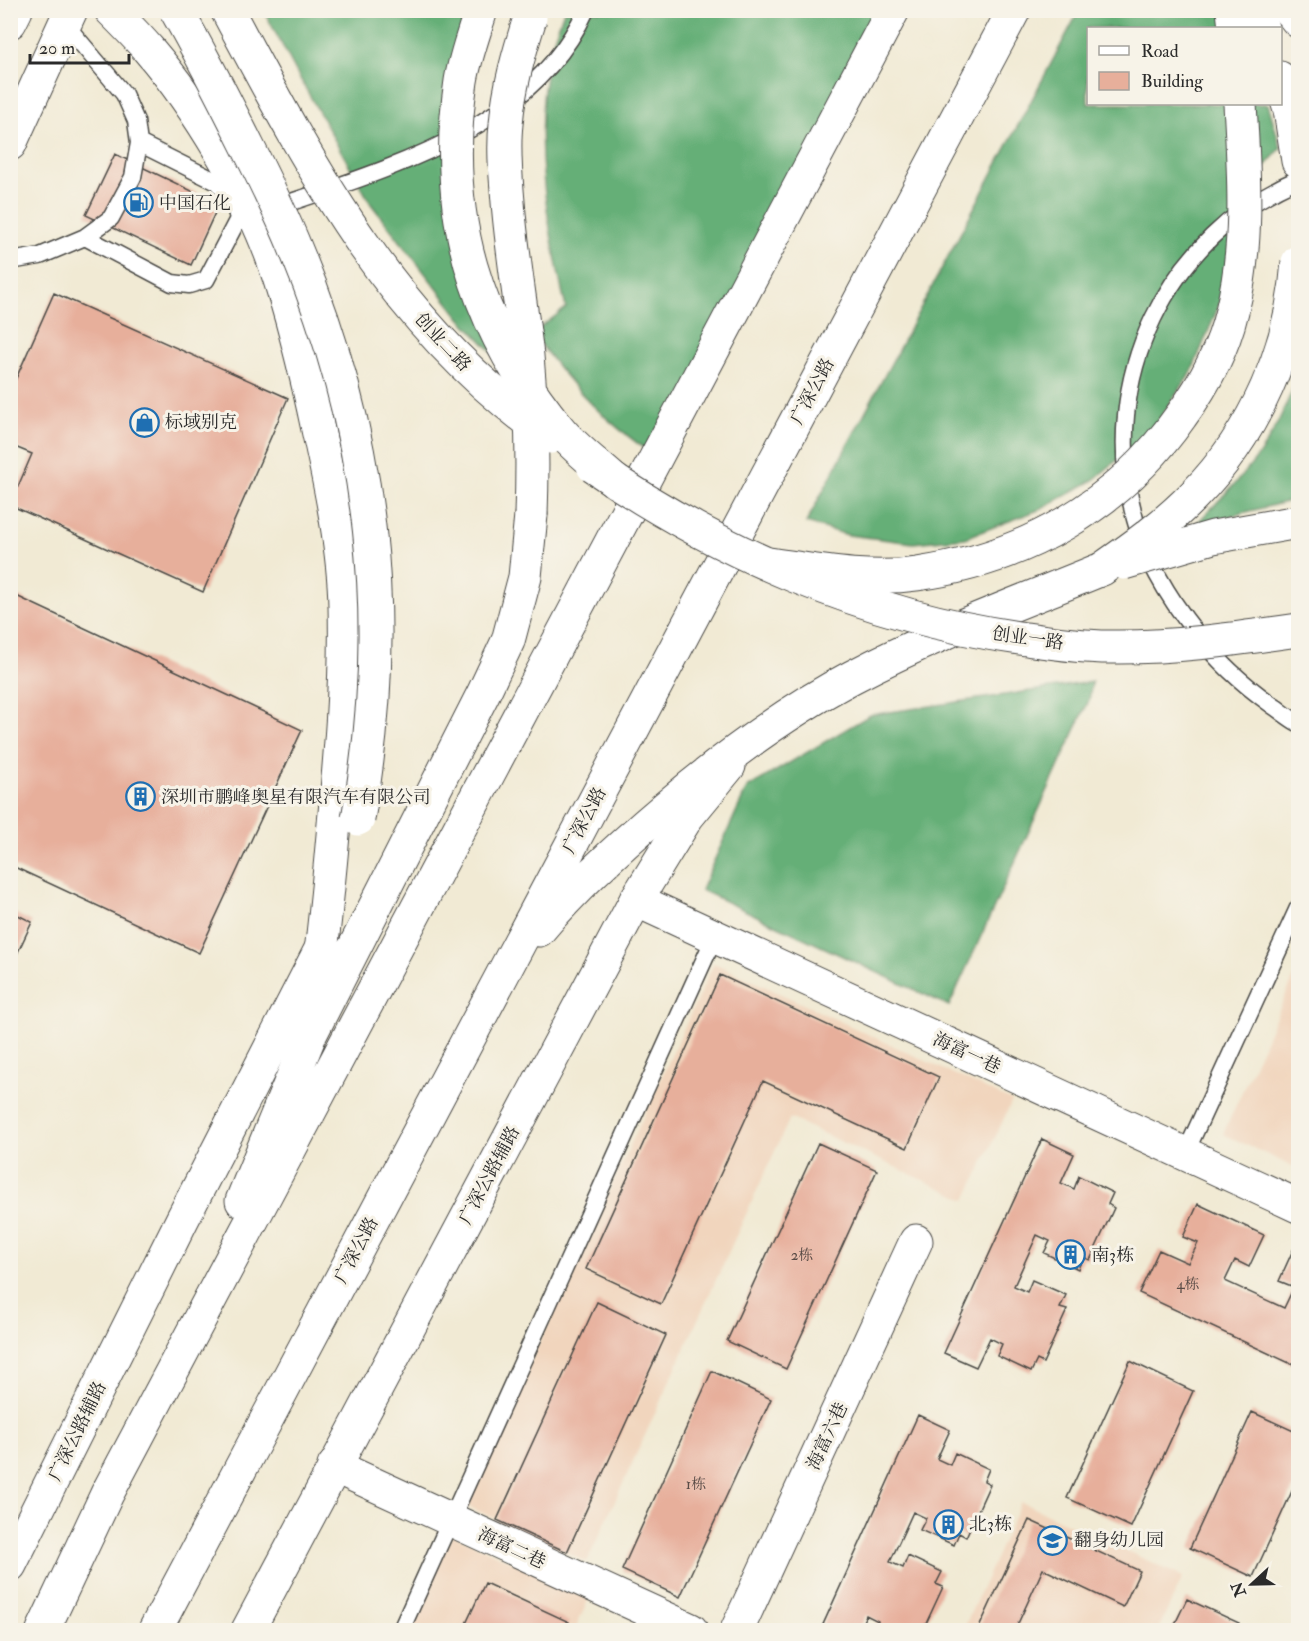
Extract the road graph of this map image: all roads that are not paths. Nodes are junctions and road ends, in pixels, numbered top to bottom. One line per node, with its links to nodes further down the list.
1 (16, 10): 15 (main road)
2 (111, 10): 24 (main road)
3 (176, 10): 38 (main road, bridge)
4 (227, 10): 28 (main road, 创业二路, bridge)
5 (481, 10): 28 (main road, bridge)
6 (534, 10): 40 (main road, bridge)
7 (586, 10): 24 (lane)
8 (893, 10): 44 (main road)
9 (1014, 10): 39 (main road, 广深公路)
10 (1233, 10): 16 (main road)
11 (1254, 10): 17 (main road)
12 (1289, 10): 14 (main road)
13 (68, 17): 20 (lane); 21 (main road)
14 (1299, 21)
15 (10, 22)
16 (1235, 27)
17 (1262, 27)
18 (1282, 82): 22 (main road)
19 (1240, 105): 30 (main road, bridge)
20 (139, 143): 24 (lane); 25 (lane)
21 (10, 144)
22 (1299, 161)
23 (1299, 179): 33 (lane)
24 (246, 217): 25 (lane); 38 (main road)
25 (85, 237): 26 (lane)
26 (10, 261)
27 (1299, 262): 31 (main road, bridge)
28 (616, 482): 30 (main road, 创业二路, bridge)
29 (1299, 522): 31 (main road, bridge)
30 (769, 564): 32 (main road, 创业一路, bridge)
31 (1102, 569): 34 (main road, bridge)
32 (1299, 630)
33 (1299, 723)
34 (755, 736): 35 (main road, 广深公路辅路); 39 (main road)
35 (636, 900): 37 (main road, 海富一巷); 45 (main road, 广深公路辅路)
36 (1299, 908): 41 (lane)
37 (715, 936): 41 (main road, 海富一巷); 46 (lane)
38 (323, 945): 40 (main road); 47 (main road, 广深公路辅路)
39 (501, 976): 49 (main road, 广深公路)
40 (310, 1035): 44 (main road)
41 (1185, 1154): 42 (main road, 海富一巷)
42 (1299, 1206)
43 (916, 1241): 53 (main road, 海富六巷)
44 (163, 1390): 48 (main road)
45 (334, 1466): 46 (main road, 海富二巷); 50 (main road, 广深公路辅路)
46 (451, 1520): 51 (lane); 52 (main road, 海富二巷)
47 (10, 1565)
48 (43, 1630)
49 (155, 1630)
50 (248, 1630)
51 (401, 1630)
52 (691, 1630)
53 (738, 1630)

